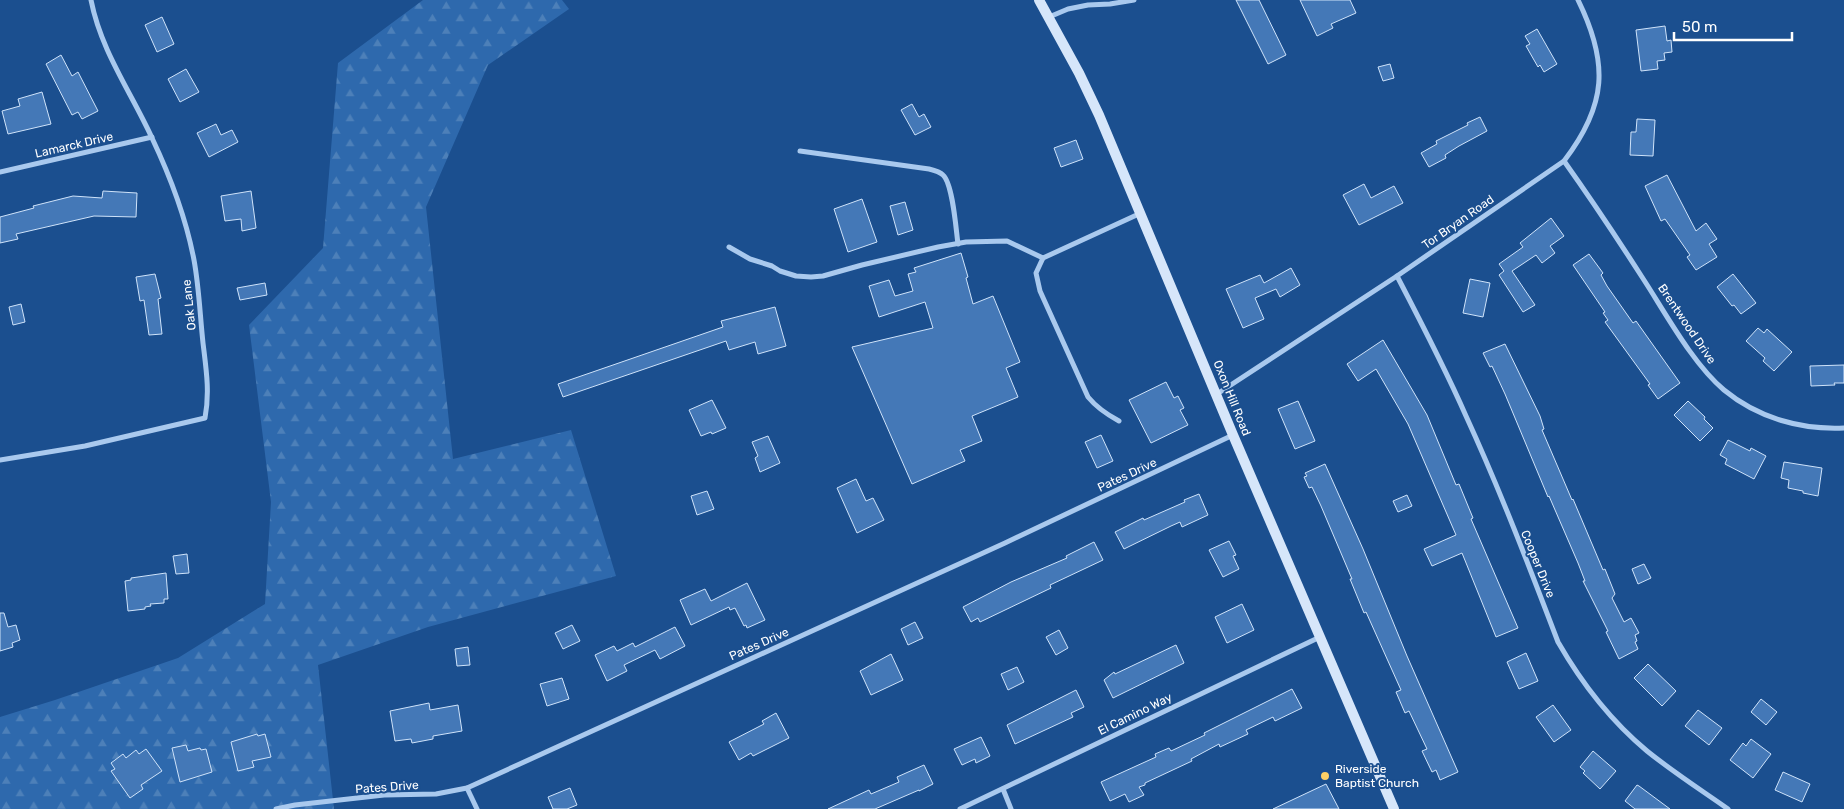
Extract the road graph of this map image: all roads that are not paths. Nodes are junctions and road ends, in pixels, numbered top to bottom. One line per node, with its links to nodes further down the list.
1 (92, 0): 6 (street, Oak Lane)
2 (1039, 0): 5 (main road, Oxon Hill Road)
3 (1134, 0): 5 (street)
4 (1578, 0): 8 (street, Tor Bryan Road)
5 (1049, 17): 10 (main road, Oxon Hill Road)
6 (152, 137): 9 (street, Lamarck Drive); 19 (street, Oak Lane)
7 (800, 151): 11 (street)
8 (1564, 161): 14 (street, Tor Bryan Road); 17 (street, Brentwood Drive)
9 (0, 172)
10 (1141, 213): 13 (street); 15 (main road, Oxon Hill Road)
11 (958, 244): 12 (street); 13 (street)
12 (729, 247)
13 (1043, 258): 16 (street)
14 (1397, 276): 15 (street, Tor Bryan Road); 28 (street, Cooper Drive)
15 (1217, 394): 18 (main road, Oxon Hill Road)
16 (1119, 421)
17 (1844, 428)
18 (1234, 435): 20 (main road, Oxon Hill Road); 21 (street, Pates Drive)
19 (0, 460)
20 (1320, 637): 22 (street, El Camino Way); 27 (main road, Oxon Hill Road)
21 (467, 788): 23 (street, Pates Drive); 24 (street)
22 (1002, 789): 25 (street, El Camino Way); 26 (street)
23 (276, 809)
24 (477, 809)
25 (960, 809)
26 (1011, 809)
27 (1394, 809)
28 (1728, 809)

